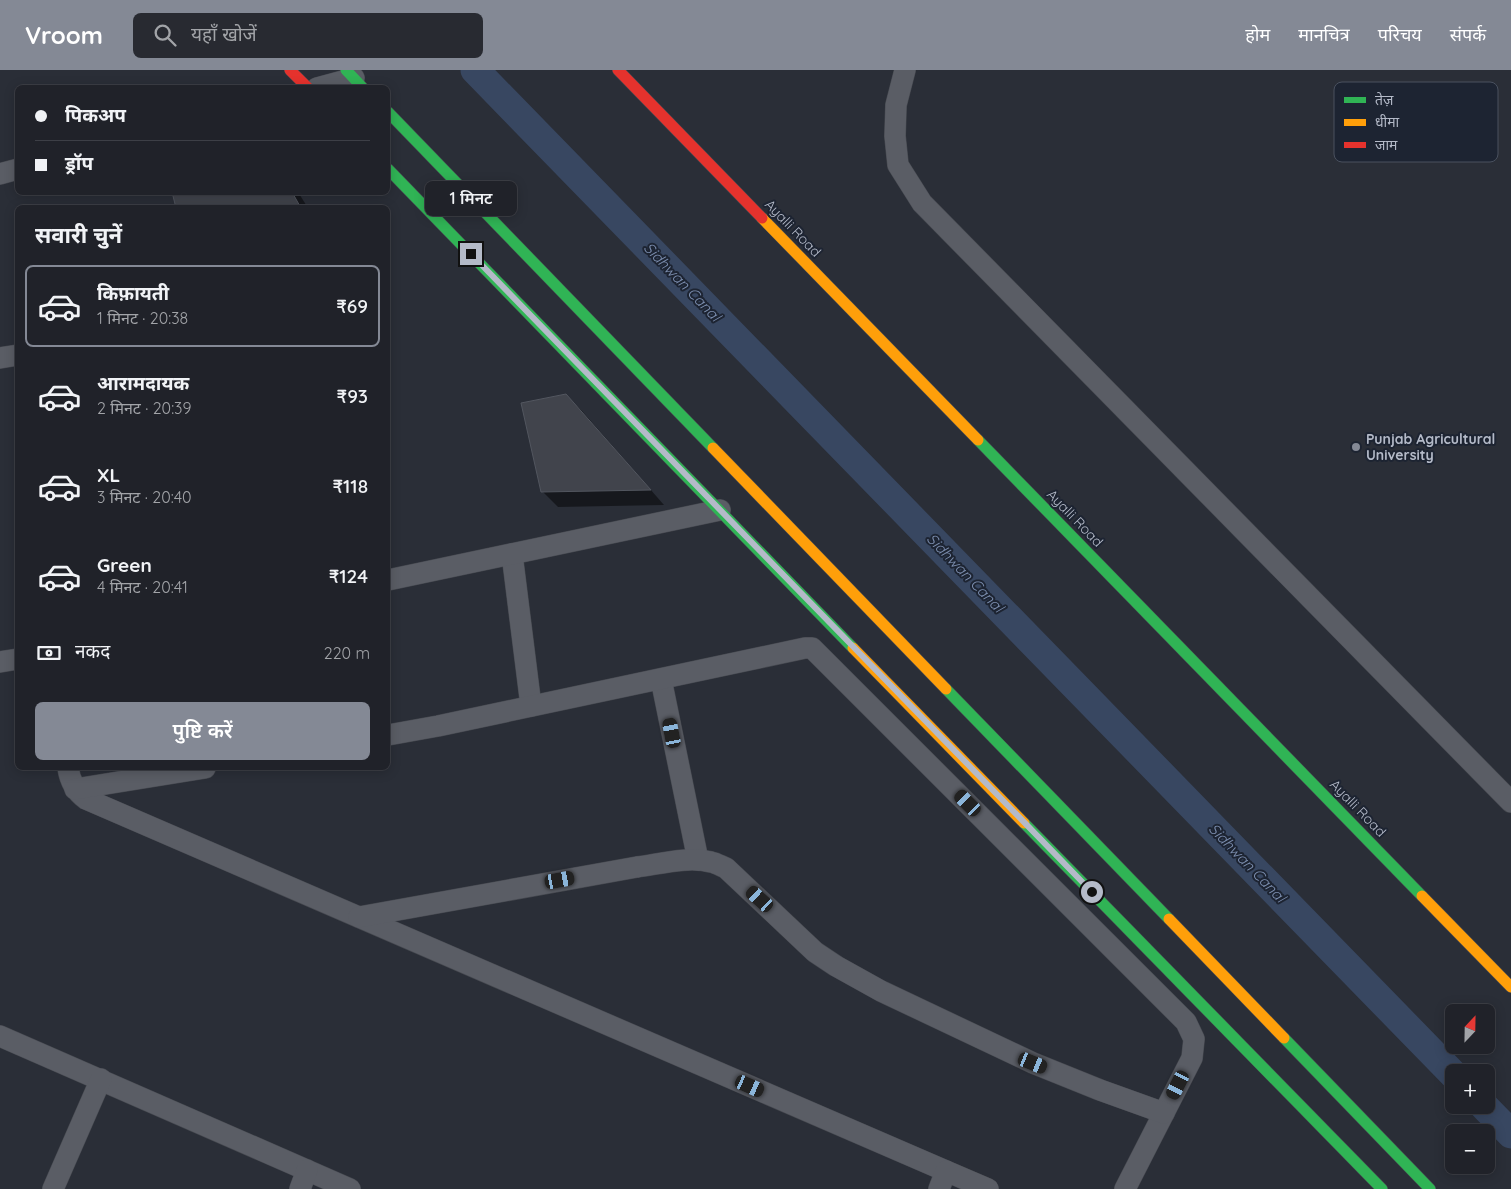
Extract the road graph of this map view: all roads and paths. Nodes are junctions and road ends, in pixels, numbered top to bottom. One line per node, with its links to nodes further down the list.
1 (618, 70): 27 (main road, Ayalli Road)
2 (906, 70): 24 (street)
3 (291, 71): 5 (main road)
4 (353, 77): 6 (street)
5 (305, 85)
6 (326, 85)
7 (390, 114): 38 (main road)
8 (15, 170): 10 (street)
9 (390, 171): 13 (main road)
10 (0, 174)
11 (15, 356): 12 (street)
12 (0, 358)
13 (720, 510): 14 (street); 37 (main road)
14 (512, 554): 15 (street); 19 (street)
15 (390, 580)
16 (15, 659): 17 (street)
17 (0, 662)
18 (661, 679): 19 (street); 25 (street); 30 (street)
19 (531, 706): 20 (street)
20 (390, 735)
21 (68, 770): 23 (street)
22 (177, 770): 23 (street)
23 (75, 788): 26 (street)
24 (1511, 802)
25 (698, 860): 26 (street); 30 (street)
26 (359, 917): 32 (street)
27 (1511, 987)
28 (0, 1036): 29 (street)
29 (101, 1079): 31 (street); 33 (street)
30 (1164, 1113): 36 (street)
31 (303, 1180): 34 (street)
32 (943, 1180): 35 (street)
33 (53, 1189)
34 (350, 1189)
35 (988, 1189)
36 (1125, 1189)
37 (1382, 1189)
38 (1430, 1189)

